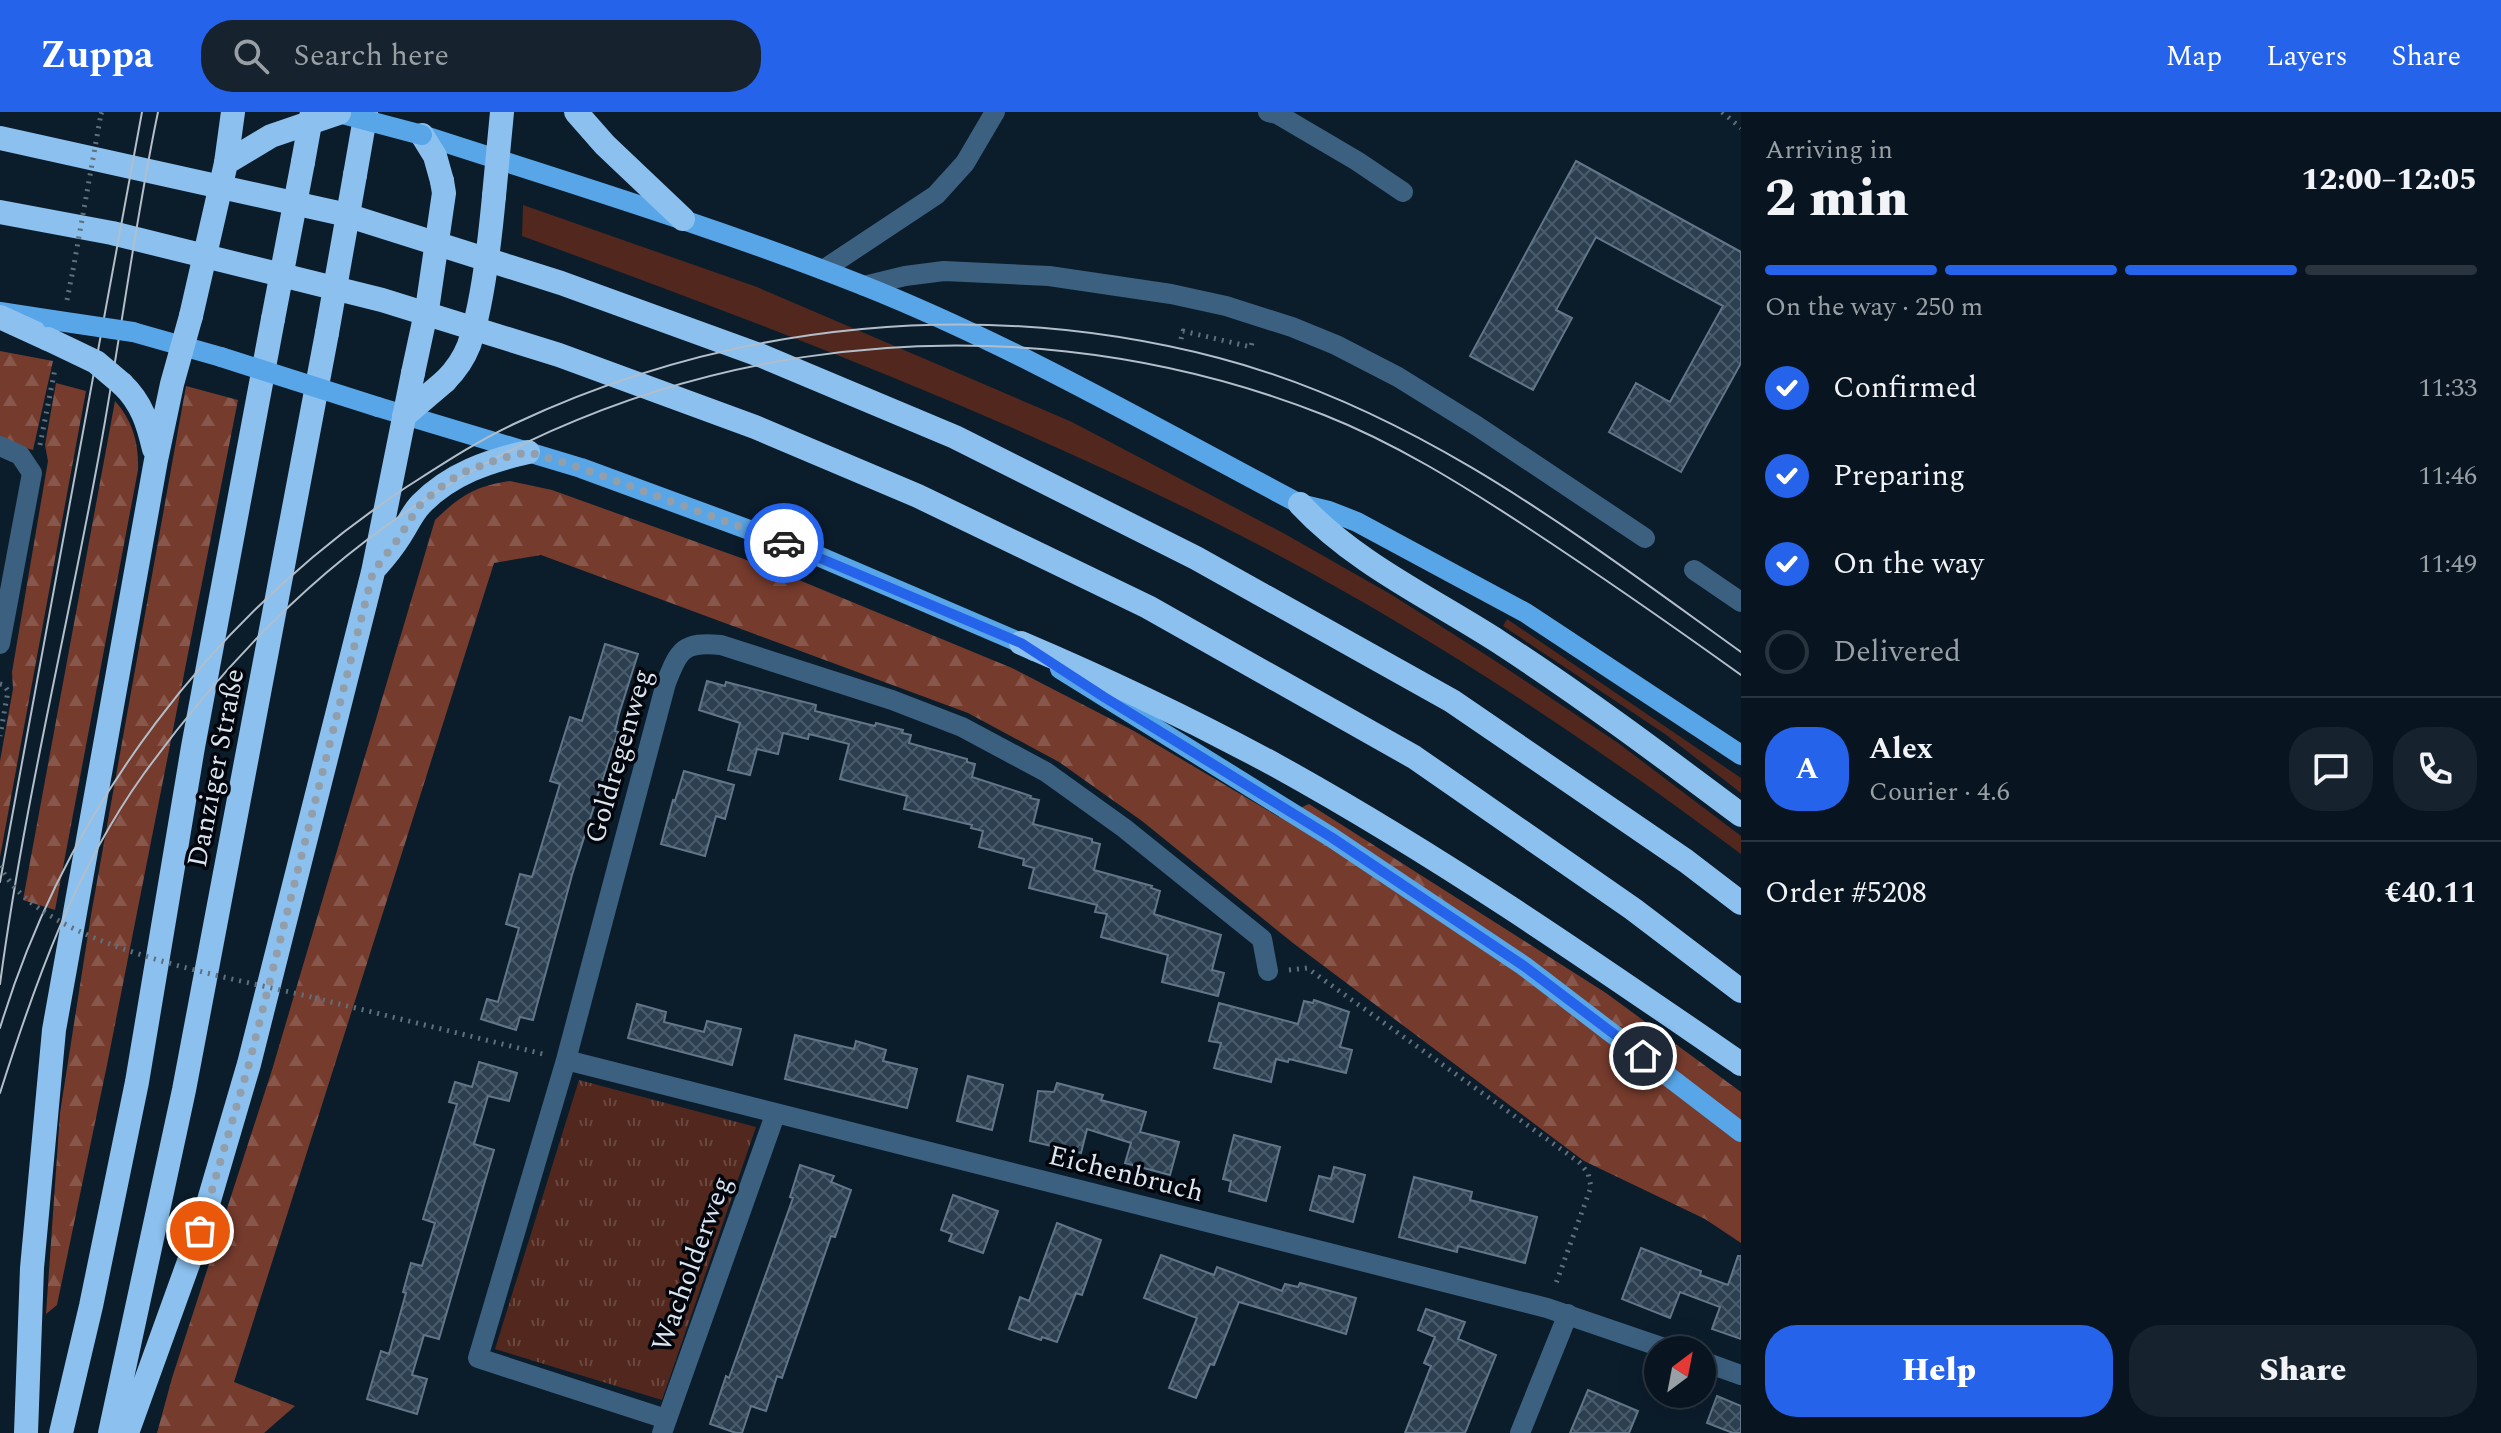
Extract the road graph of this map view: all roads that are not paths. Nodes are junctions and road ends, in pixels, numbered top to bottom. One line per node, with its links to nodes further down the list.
1 (312, 112): 47 (highway, Danziger Straße, bridge)
2 (338, 112): 10 (main road, bridge); 12 (highway, bridge)
3 (366, 112): 48 (highway, Danziger Straße, bridge)
4 (502, 112): 11 (highway)
5 (576, 112): 15 (highway)
6 (995, 112): 16 (street)
7 (1268, 112): 13 (street)
8 (232, 119): 12 (highway)
9 (0, 138): 34 (highway)
10 (431, 144): 11 (main road); 21 (highway, bridge)
11 (498, 159): 15 (main road); 21 (highway, bridge)
12 (226, 163): 20 (highway, bridge)
13 (1403, 192)
14 (0, 212): 36 (highway)
15 (683, 219): 16 (main road)
16 (823, 270): 17 (main road)
17 (864, 286): 25 (main road); 26 (street)
18 (0, 314): 19 (highway)
19 (50, 329): 20 (main road, bridge); 24 (highway, bridge)
20 (182, 345): 21 (main road, bridge); 24 (highway)
21 (404, 416): 23 (main road); 28 (highway)
22 (0, 446): 31 (street)
23 (528, 452): 28 (highway); 30 (main road)
24 (156, 460): 46 (highway)
25 (1300, 504): 32 (main road); 33 (highway)
26 (1645, 538)
27 (1694, 570): 29 (street)
28 (373, 572): 49 (highway)
29 (1741, 602)
30 (1021, 643): 38 (highway); 40 (main road)
31 (0, 644)
32 (1741, 755)
33 (1741, 815)
34 (1741, 903)
35 (1268, 971): 37 (street, Goldregenweg)
36 (1741, 991)
37 (566, 1060): 39 (street, Eichenbruch); 45 (street, Goldregenweg)
38 (1741, 1064)
39 (775, 1115): 41 (street, Eichenbruch); 45 (street, Wacholderweg)
40 (1741, 1132)
41 (1568, 1314): 42 (street, Eichenbruch); 50 (street)
42 (1644, 1341)
43 (1716, 1366): 44 (street)
44 (1741, 1375)
45 (664, 1426)
46 (26, 1433)
47 (61, 1433)
48 (110, 1433)
49 (127, 1433)
50 (1520, 1433)

